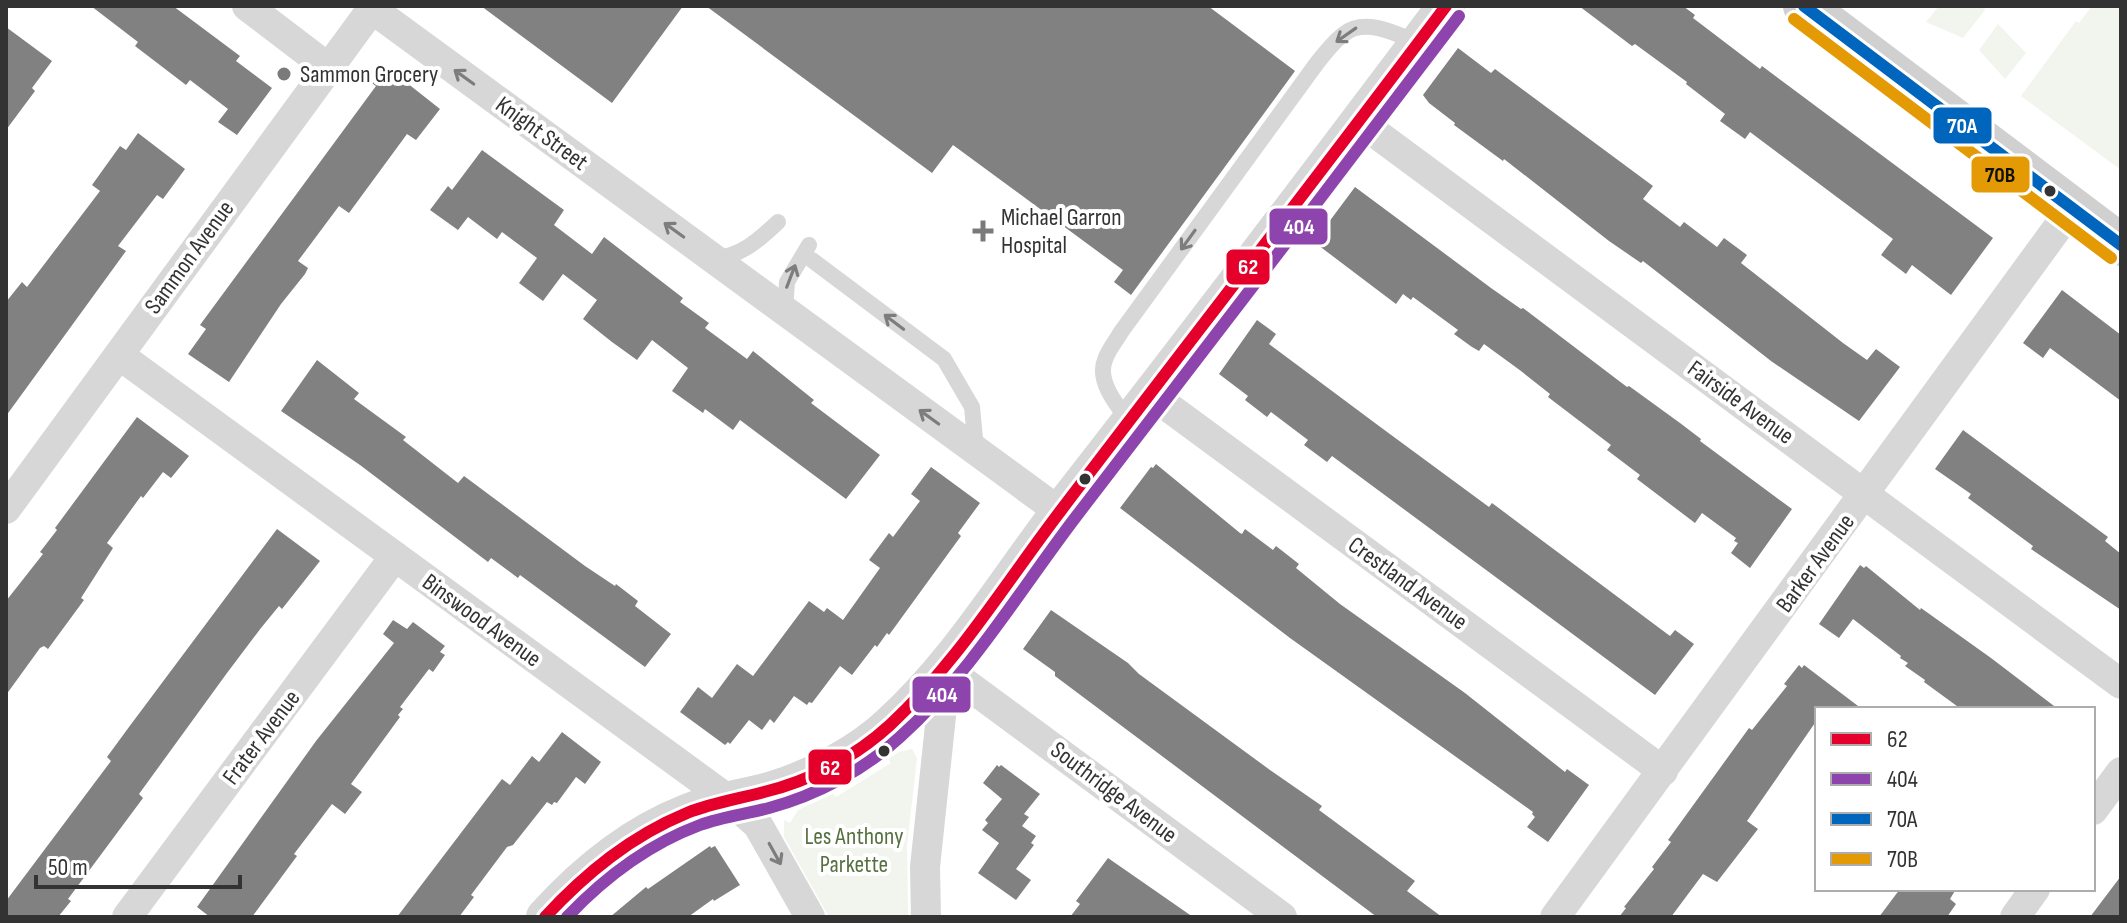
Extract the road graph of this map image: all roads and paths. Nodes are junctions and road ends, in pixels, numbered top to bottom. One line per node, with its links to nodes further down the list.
1 (247, 6): 6 (street)
2 (1446, 6): 5 (street)
3 (1804, 6): 8 (main road)
4 (373, 8): 6 (street, Sammon Avenue); 11 (street, Knight Street, one-way to 4)
5 (1418, 43): 7 (street); 14 (lane, one-way to 14)
6 (327, 67): 13 (street, Sammon Avenue)
7 (1359, 121): 14 (street); 16 (street, Fairside Avenue)
8 (2072, 208): 10 (main road); 16 (street, Barker Avenue)
9 (778, 222): 11 (lane)
10 (2121, 245)
11 (714, 259): 12 (street, Knight Street)
12 (785, 311): 15 (street, Knight Street, one-way to 12); 15 (lane)
13 (119, 355): 17 (street, Sammon Avenue); 19 (street, Binswood Avenue)
14 (1142, 409): 18 (street); 22 (street, Crestland Avenue)
15 (976, 451): 18 (street, Knight Street)
16 (1865, 494): 21 (street, Fairside Avenue); 22 (street, Barker Avenue)
17 (6, 509)
18 (1060, 512): 20 (street)
19 (395, 556): 24 (street, Binswood Avenue); 27 (street, Frater Avenue)
20 (946, 669): 24 (street); 30 (street); 31 (street, Southridge Avenue)
21 (2121, 684)
22 (1663, 771): 32 (street, Barker Avenue)
23 (2121, 772): 25 (street)
24 (729, 800): 28 (street); 29 (street, Binswood Avenue, one-way to 29)
25 (2095, 807)
26 (2034, 891): 33 (street)
27 (127, 917)
28 (545, 917)
29 (810, 917)
30 (926, 917)
31 (1282, 917)
32 (1555, 917)
33 (2015, 917)

